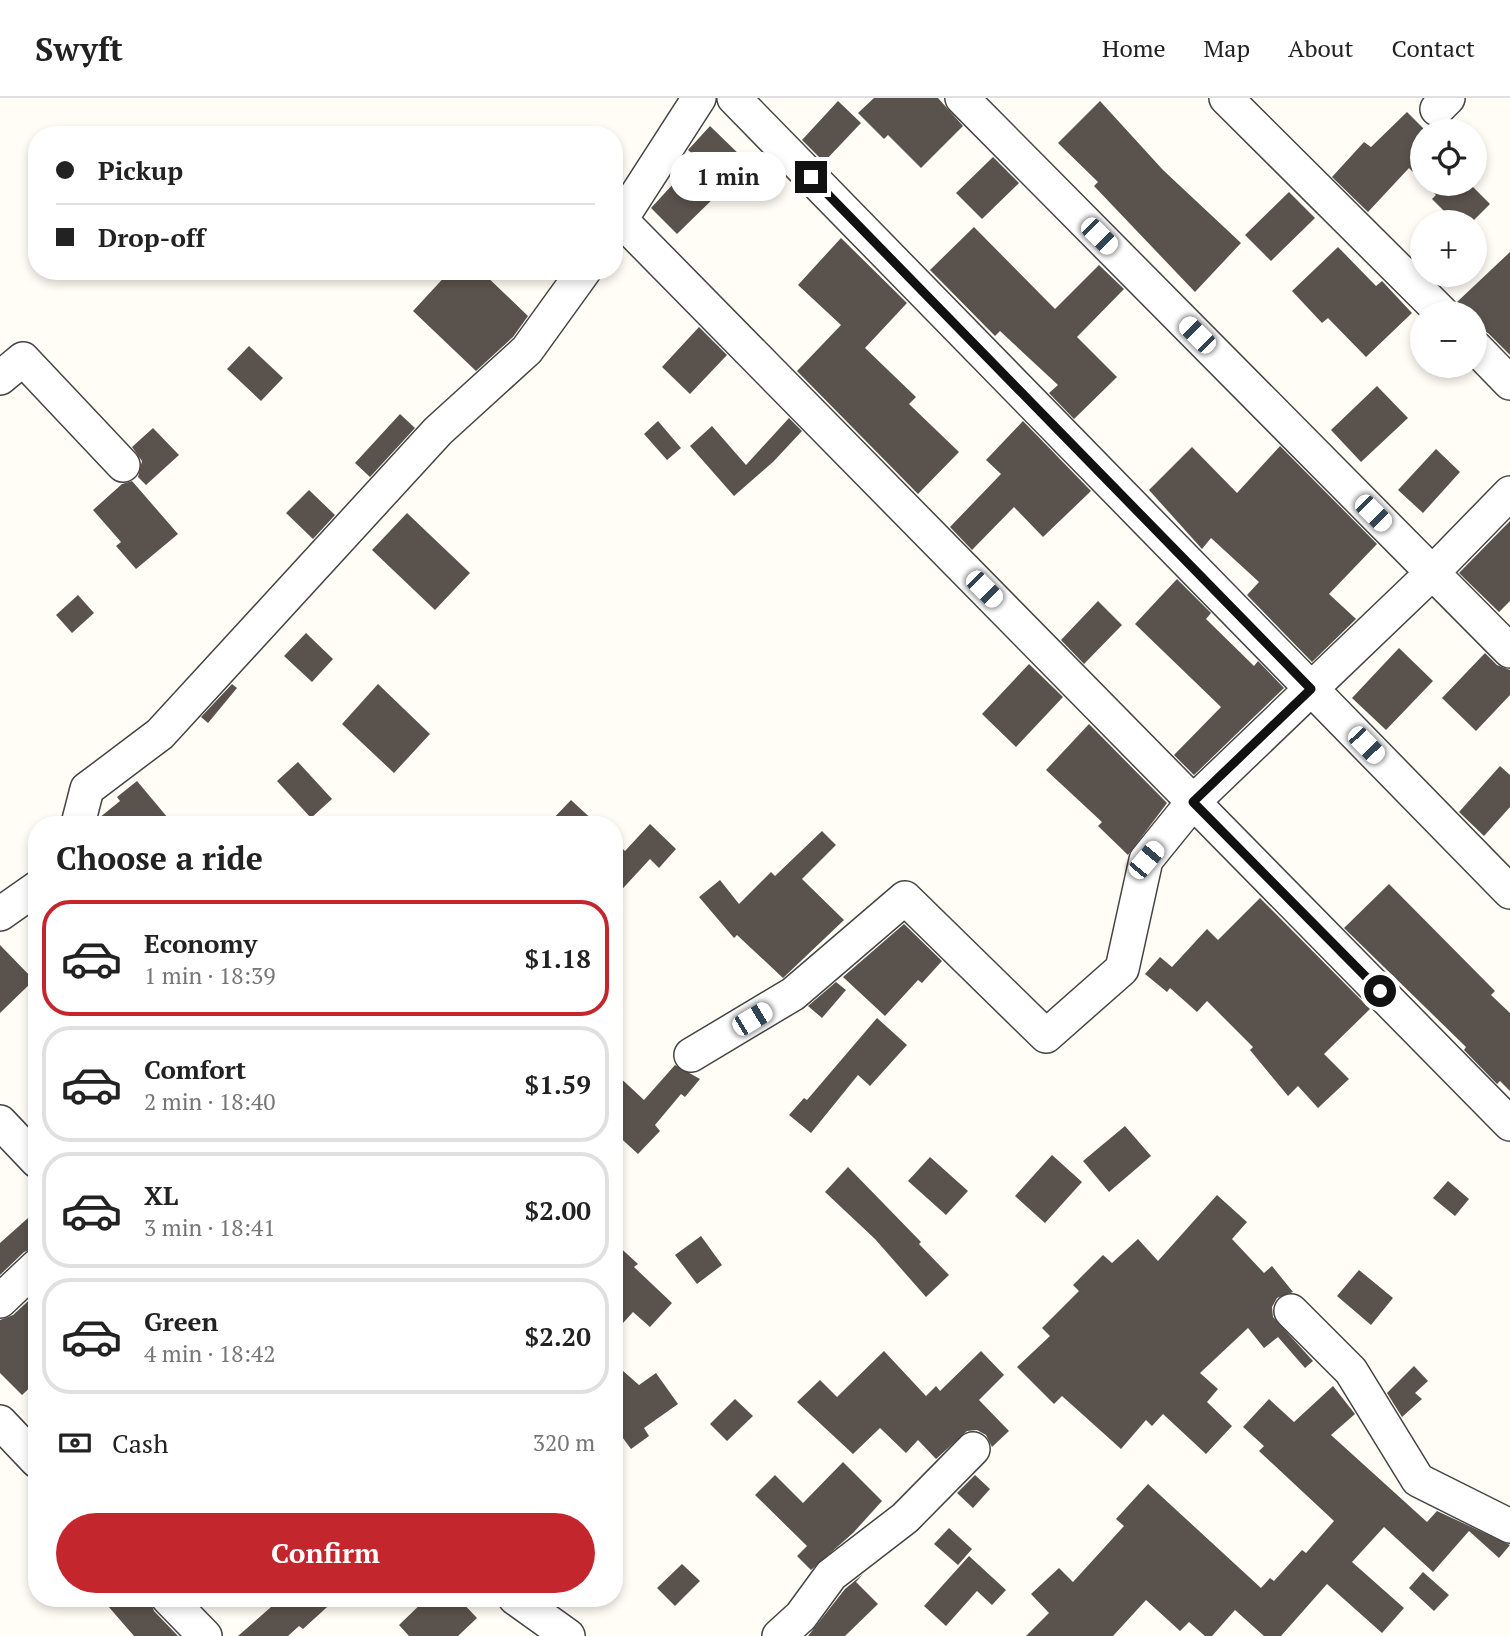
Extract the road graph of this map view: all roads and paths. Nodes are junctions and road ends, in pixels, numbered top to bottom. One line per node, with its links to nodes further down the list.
1 (699, 98): 5 (street)
2 (734, 98): 16 (street)
3 (962, 98): 14 (street)
4 (1226, 98): 8 (street)
5 (623, 217)
6 (623, 230): 17 (street)
7 (577, 280): 18 (street)
8 (1430, 301)
9 (1487, 360): 11 (street)
10 (0, 378): 12 (street)
11 (1510, 383)
12 (123, 465)
13 (1510, 493): 14 (street)
14 (1432, 573): 15 (street); 16 (street)
15 (1510, 651)
16 (1311, 689): 17 (street); 19 (street)
17 (1193, 802): 22 (street); 24 (street)
18 (80, 816)
19 (1510, 892)
20 (28, 894): 21 (street)
21 (0, 914)
22 (691, 1055)
23 (0, 1122): 25 (street)
24 (1510, 1124)
25 (28, 1152)
26 (28, 1275): 27 (street)
27 (0, 1301)
28 (1291, 1311): 32 (street)
29 (0, 1422): 31 (street)
30 (973, 1450): 37 (street)
31 (28, 1452)
32 (1510, 1526)
33 (177, 1607): 35 (street)
34 (528, 1607): 36 (street)
35 (205, 1636)
36 (568, 1636)
37 (779, 1636)

